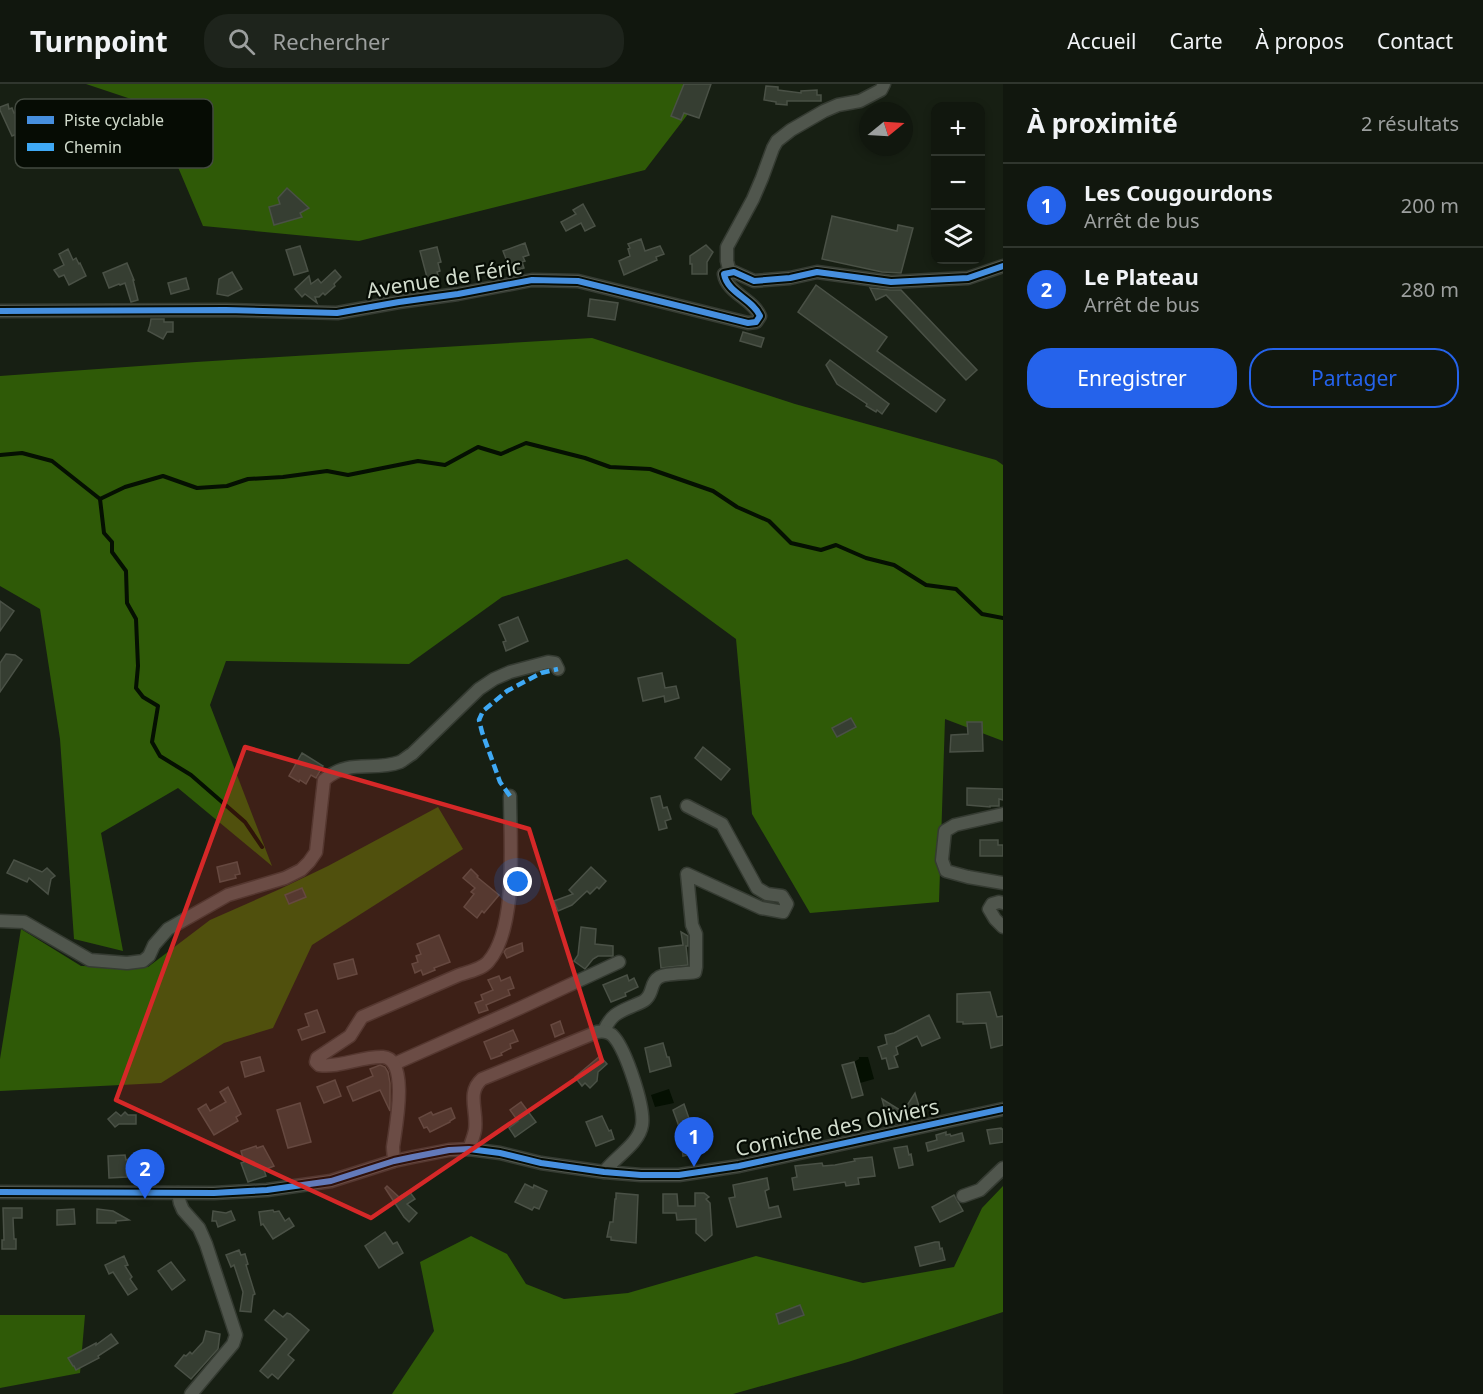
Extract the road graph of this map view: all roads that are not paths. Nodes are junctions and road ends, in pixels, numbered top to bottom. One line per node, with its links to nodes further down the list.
1 (884, 84): 3 (street)
2 (1003, 266): 3 (street)
3 (730, 273): 4 (street, Avenue de Féric)
4 (0, 311)
5 (558, 669): 11 (street)
6 (510, 796): 15 (street)
7 (687, 806): 14 (street)
8 (1003, 814): 9 (street)
9 (1003, 883)
10 (1003, 903): 12 (street)
11 (0, 921)
12 (1003, 927)
13 (619, 962): 15 (street)
14 (604, 1031): 17 (street); 20 (street)
15 (394, 1064): 18 (street)
16 (1003, 1108): 20 (street, Corniche des Oliviers)
17 (469, 1149): 18 (street, Corniche des Oliviers); 20 (street, Corniche des Oliviers)
18 (394, 1161): 22 (street, Corniche des Oliviers)
19 (1003, 1168): 23 (street)
20 (604, 1172)
21 (0, 1192): 22 (street, Corniche des Oliviers)
22 (178, 1192): 24 (street)
23 (963, 1196)
24 (191, 1394)

